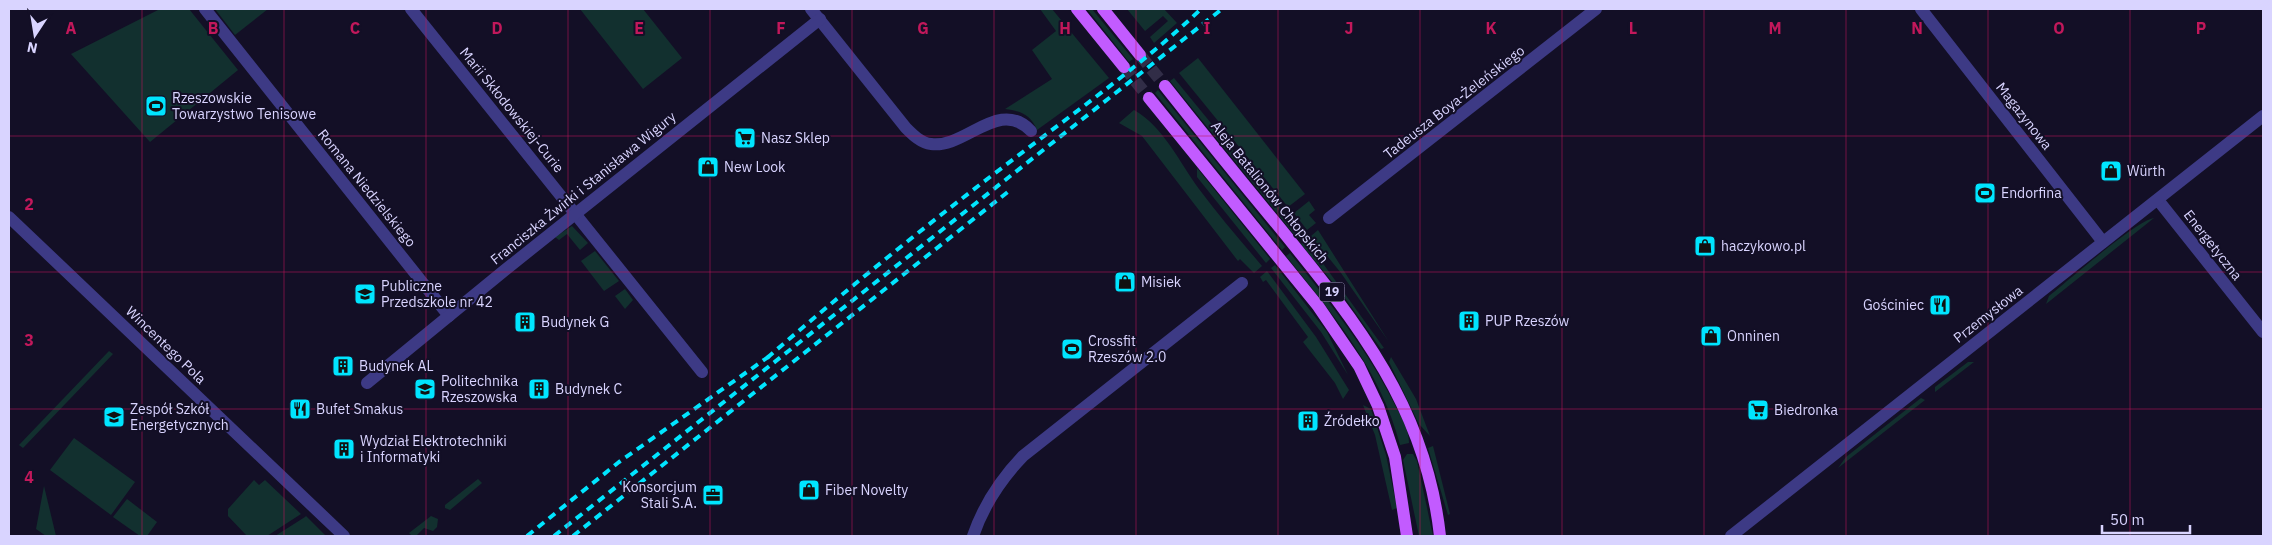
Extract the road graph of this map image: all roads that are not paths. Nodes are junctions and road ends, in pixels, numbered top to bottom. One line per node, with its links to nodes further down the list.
1 (205, 9): 21 (street, Romana Niedzielskiego)
2 (410, 9): 16 (street, Marii Skłodowskiej-Curie)
3 (811, 9): 8 (street)
4 (1076, 9): 10 (main road)
5 (1103, 9): 9 (main road)
6 (1596, 9): 18 (street, Tadeusza Boya-Żeleńskiego)
7 (1921, 9): 19 (street, Magazynowa)
8 (820, 20): 14 (street); 16 (street, Franciszka Żwirki i Stanisława Wigury)
9 (1140, 55)
10 (1124, 67)
11 (1165, 86): 28 (main road, Aleja Batalionów Chłopskich / 19)
12 (1149, 98): 27 (main road, 19)
13 (2263, 116): 15 (street, Przemysłowa)
14 (1031, 131)
15 (2158, 200): 19 (street, Przemysłowa); 22 (street, Energetyczna)
16 (575, 213): 21 (street, Franciszka Żwirki i Stanisława Wigury); 23 (street, Marii Skłodowskiej-Curie)
17 (9, 217): 25 (street, Wincentego Pola)
18 (1329, 218)
19 (2103, 242): 29 (street, Przemysłowa)
20 (1242, 283): 26 (street)
21 (449, 316): 24 (street, Franciszka Żwirki i Stanisława Wigury)
22 (2263, 332)
23 (702, 372)
24 (367, 383)
25 (344, 536)
26 (973, 536)
27 (1407, 536)
28 (1440, 536)
29 (1731, 536)

